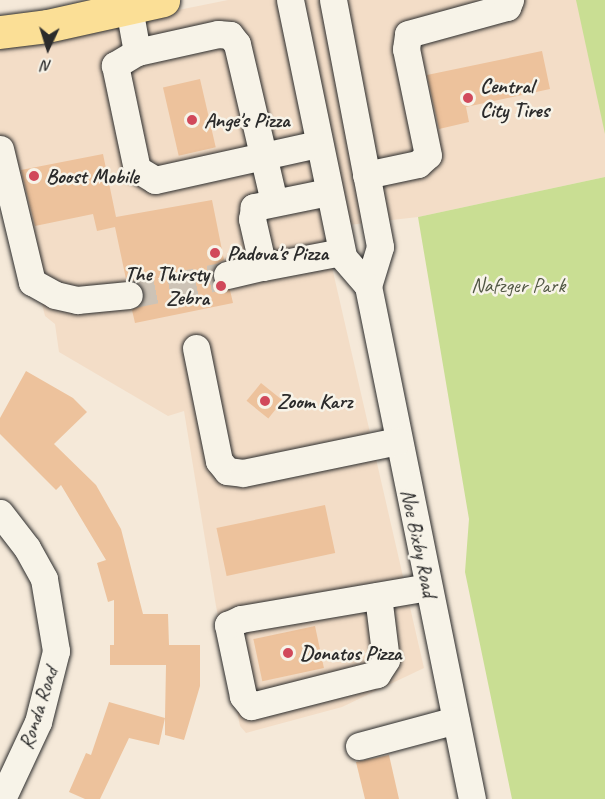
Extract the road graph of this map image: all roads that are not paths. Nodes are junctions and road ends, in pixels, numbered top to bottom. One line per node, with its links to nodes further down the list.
1 (163, 0): 5 (main road)
2 (290, 0): 8 (street, Noe Bixby Road)
3 (333, 0): 11 (street, Noe Bixby Road)
4 (510, 0): 11 (street)
5 (129, 8): 6 (main road); 7 (street)
6 (0, 32)
7 (137, 52): 10 (street); 10 (street)
8 (317, 144): 10 (street); 12 (street, Noe Bixby Road)
9 (0, 149): 18 (street)
10 (263, 157): 13 (street)
11 (366, 175): 17 (street, Noe Bixby Road)
12 (328, 192): 13 (street); 14 (street, Noe Bixby Road)
13 (274, 202): 15 (street)
14 (342, 252): 15 (street); 17 (street, Noe Bixby Road)
15 (263, 267): 16 (street)
16 (227, 275)
17 (368, 286): 20 (street, Noe Bixby Road)
18 (129, 295)
19 (196, 348): 20 (street)
20 (398, 441): 22 (street, Noe Bixby Road)
21 (3, 515): 26 (street, Ronda Road)
22 (428, 586): 23 (street); 24 (street, Noe Bixby Road)
23 (378, 596): 23 (street)
24 (456, 720): 25 (street); 27 (street, Noe Bixby Road)
25 (359, 746)
26 (2, 799)
27 (472, 799)

